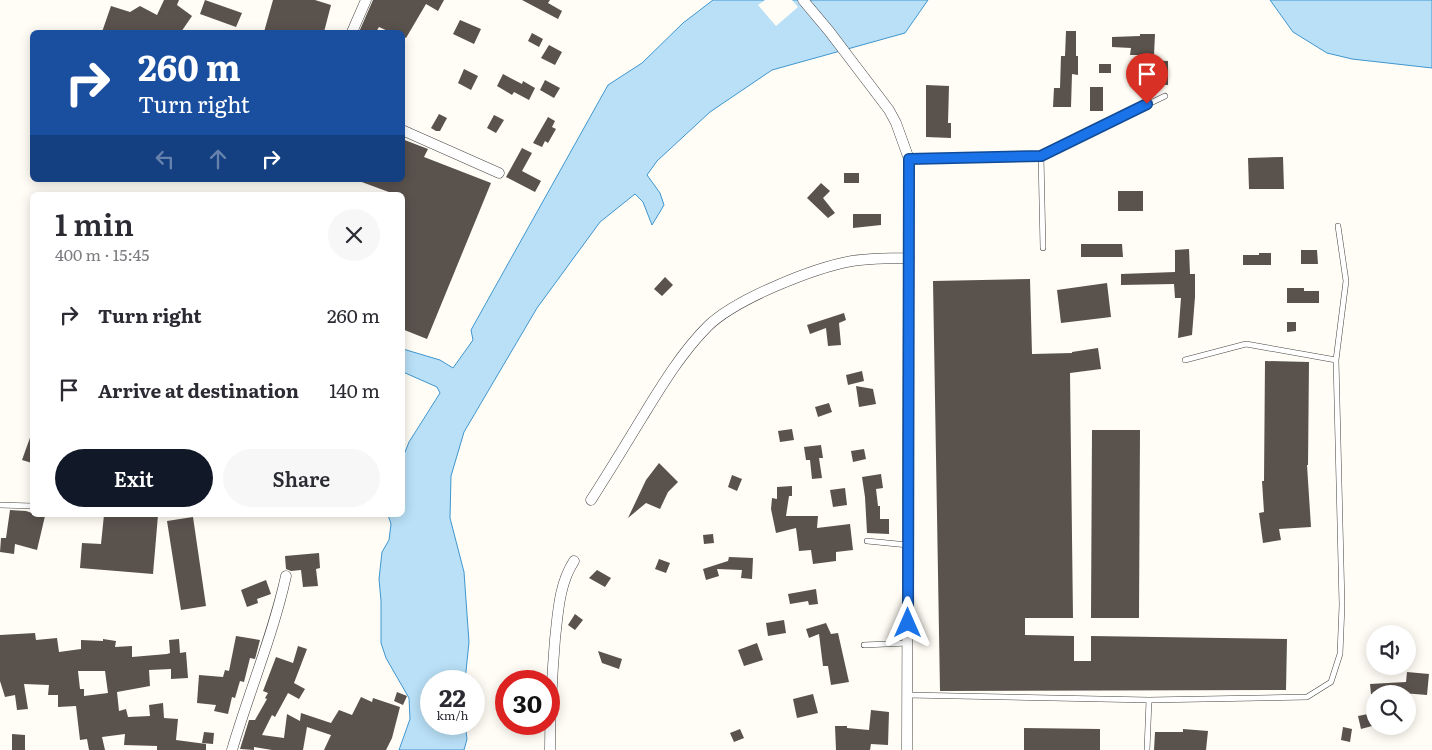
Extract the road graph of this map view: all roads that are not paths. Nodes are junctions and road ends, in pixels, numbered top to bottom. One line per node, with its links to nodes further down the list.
1 (366, 0): 3 (street)
2 (803, 0): 7 (street)
3 (353, 30)
4 (1165, 96): 6 (lane)
5 (405, 131): 8 (street)
6 (1041, 156): 7 (lane); 10 (lane)
7 (909, 159): 11 (street)
8 (499, 172)
9 (1338, 226): 13 (lane)
10 (1042, 248)
11 (909, 258): 14 (street); 18 (street)
12 (1185, 360): 13 (lane)
13 (1336, 360): 24 (lane)
14 (591, 500)
15 (0, 505): 16 (lane)
16 (30, 506)
17 (867, 541): 18 (lane)
18 (909, 545): 21 (street)
19 (574, 561): 26 (street)
20 (286, 576): 25 (street)
21 (908, 642): 22 (lane); 23 (street)
22 (864, 645)
23 (908, 696): 24 (lane); 27 (street)
24 (1148, 700): 28 (lane)
25 (232, 750)
26 (550, 750)
27 (907, 750)
28 (1147, 750)

